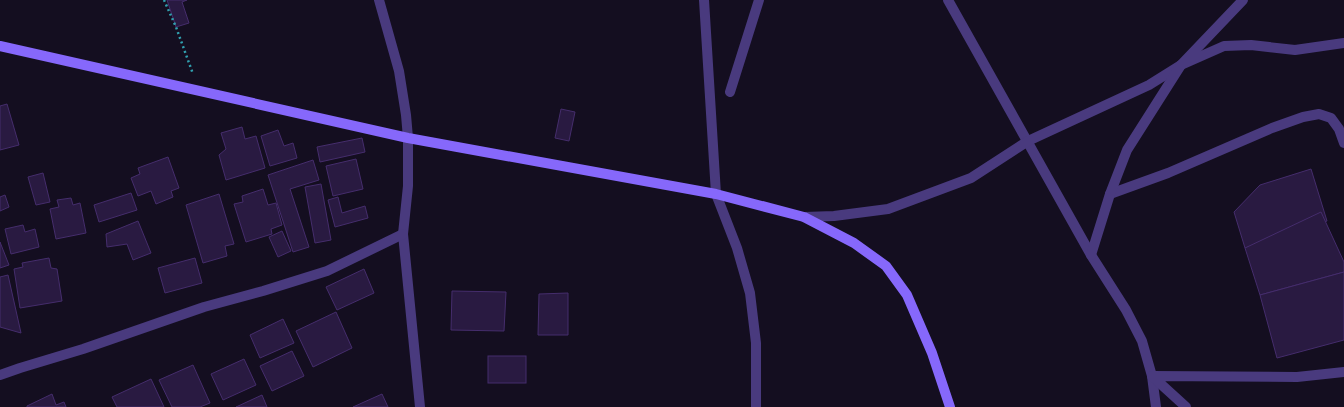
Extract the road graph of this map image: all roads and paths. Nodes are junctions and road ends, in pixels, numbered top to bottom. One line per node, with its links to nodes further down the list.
1 (164, 0): 10 (path)
2 (379, 0): 12 (street)
3 (704, 0): 15 (street)
4 (759, 0): 11 (street)
5 (948, 0): 13 (street)
6 (1243, 0): 9 (street)
7 (1344, 43): 9 (street)
8 (0, 46): 10 (street)
9 (1181, 65): 13 (street); 16 (street)
10 (200, 91): 12 (street)
11 (730, 92)
12 (408, 138): 15 (street); 18 (street)
13 (1028, 141): 17 (street); 19 (street)
14 (1344, 143): 16 (street)
15 (716, 194): 17 (street); 24 (street)
16 (1110, 194): 19 (street)
17 (804, 217): 25 (street)
18 (403, 234): 21 (street); 23 (street)
19 (1092, 255): 22 (street)
20 (1344, 372): 22 (street)
21 (0, 375)
22 (1152, 376): 26 (street); 27 (street)
23 (420, 406)
24 (756, 407)
25 (950, 407)
26 (1156, 407)
27 (1186, 407)

